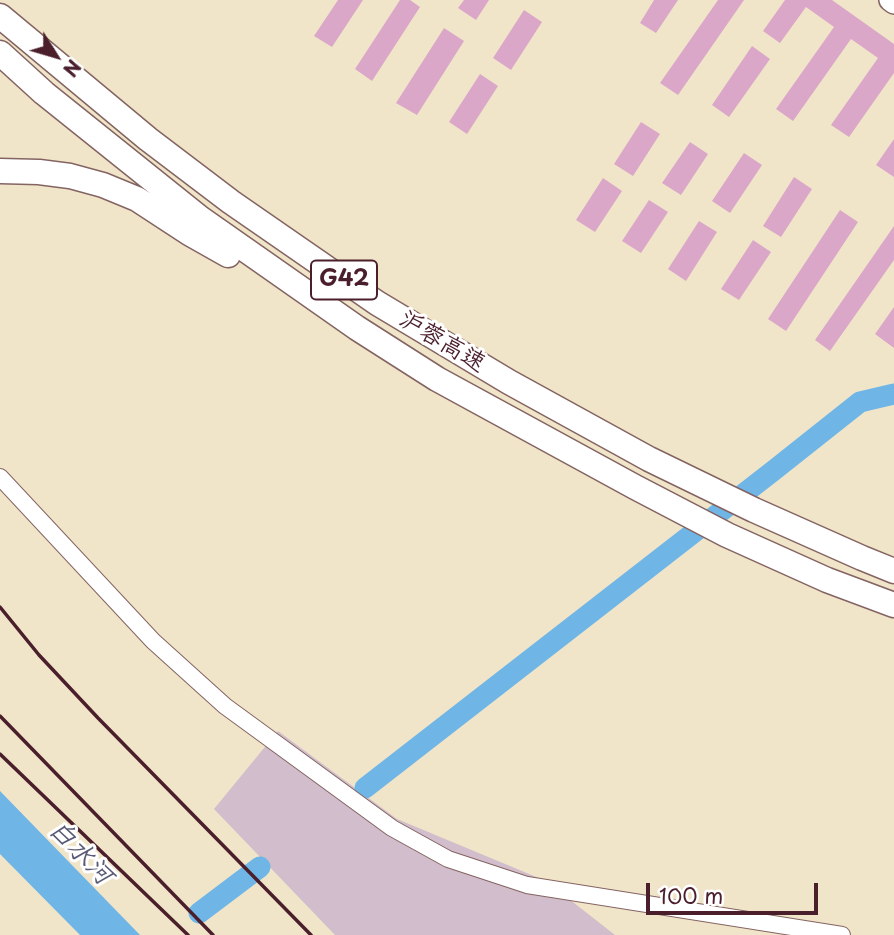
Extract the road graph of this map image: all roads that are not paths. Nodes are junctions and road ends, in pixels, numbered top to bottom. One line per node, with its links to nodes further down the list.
1 (0, 16): 6 (highway, 沪蓉高速 / G42)
2 (0, 53): 4 (highway, 沪蓉高速 / G42)
3 (0, 171): 4 (highway)
4 (357, 328): 7 (highway, 沪蓉高速 / G42)
5 (0, 477): 8 (street)
6 (894, 571)
7 (894, 605)
8 (842, 935)

